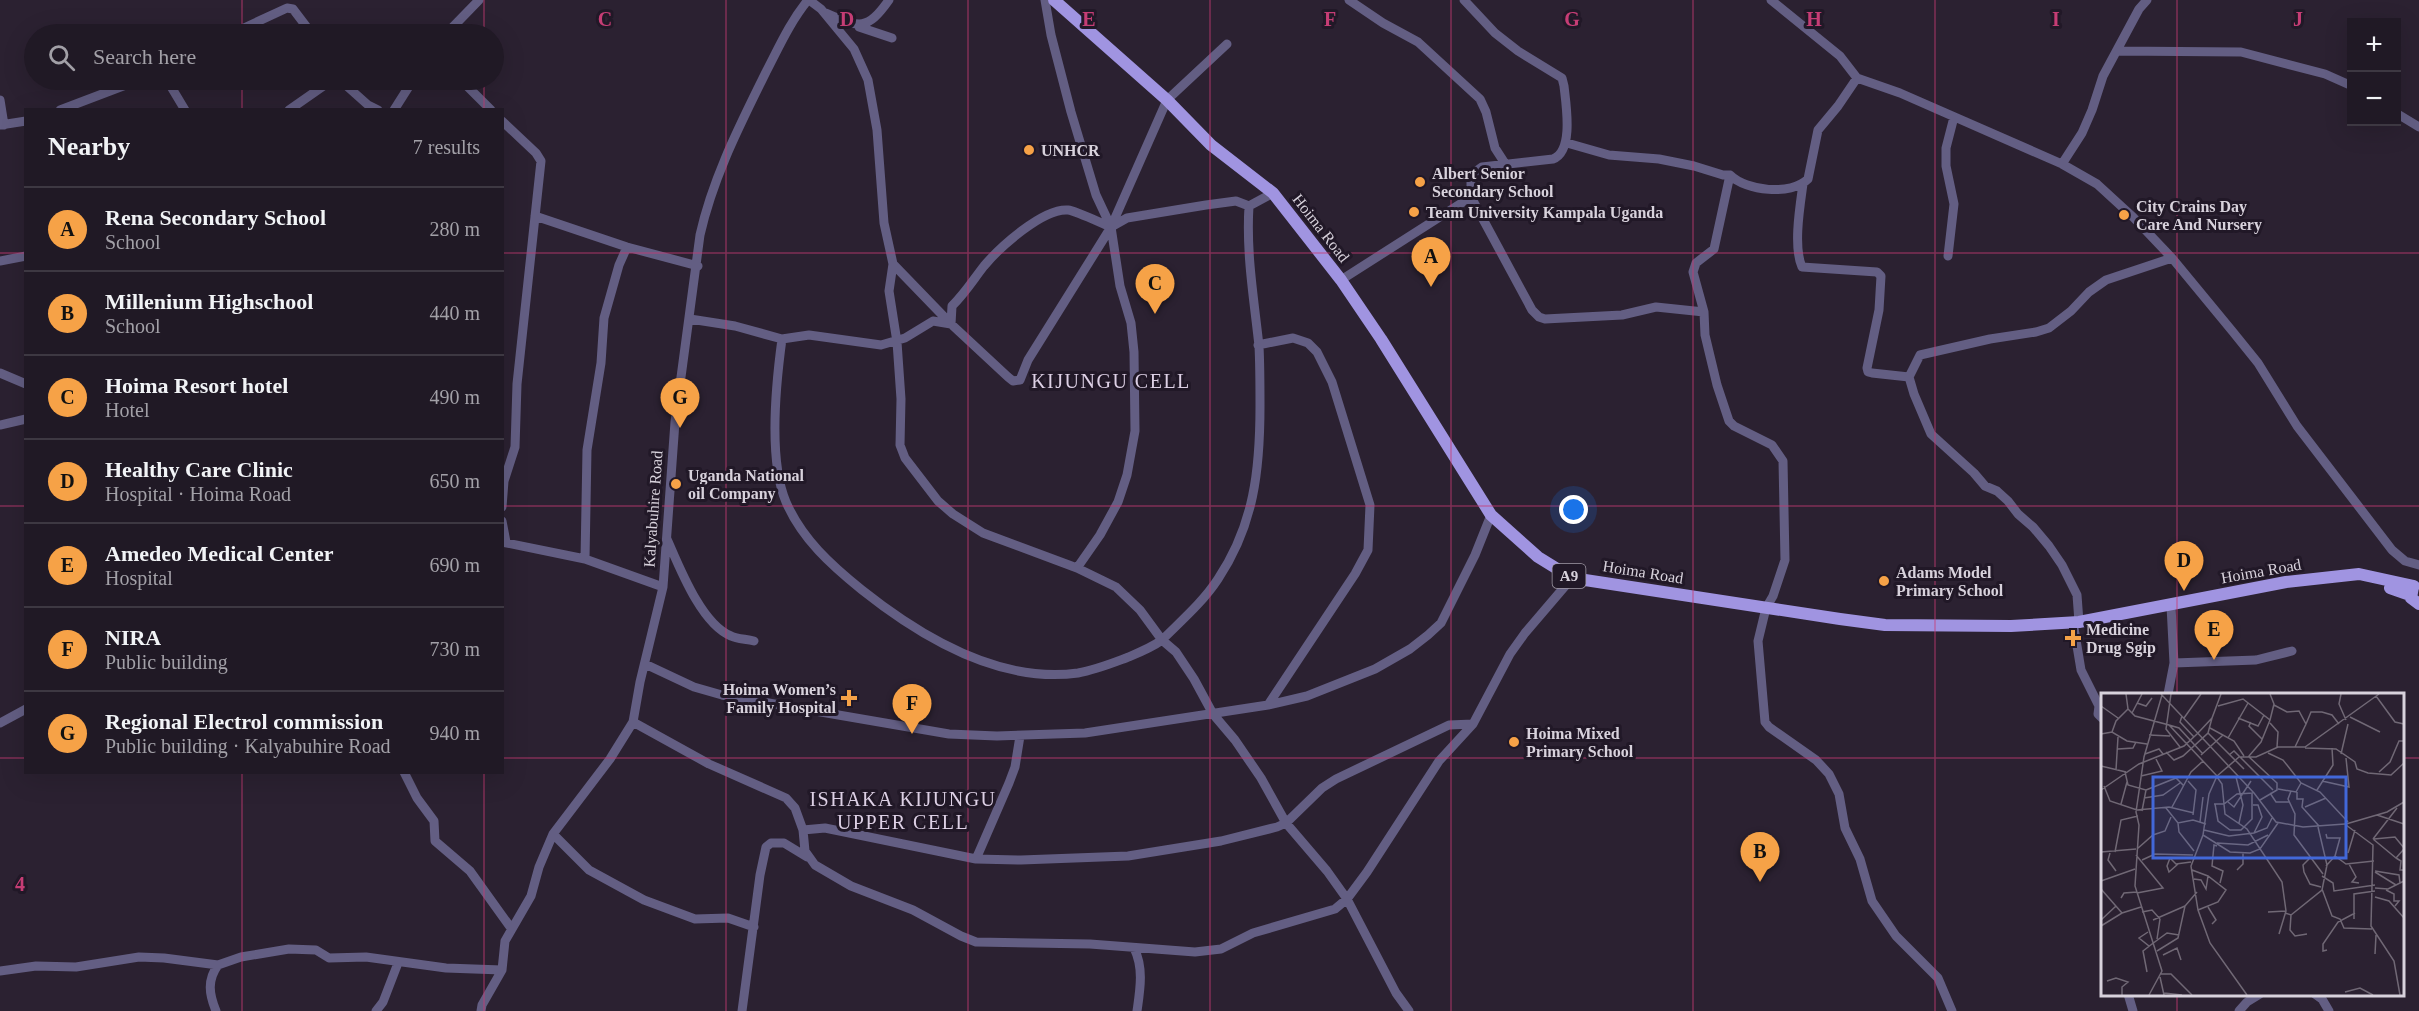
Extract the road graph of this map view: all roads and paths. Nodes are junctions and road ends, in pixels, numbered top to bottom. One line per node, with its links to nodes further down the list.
1 (479, 0): 13 (street)
2 (809, 0): 10 (street); 56 (street, Kalyabuhire Road)
3 (889, 0): 14 (street)
4 (1045, 0): 49 (street)
5 (1053, 0): 27 (main road, Hoima Road / A9)
6 (1349, 0): 42 (street)
7 (1464, 0): 40 (street)
8 (1771, 0): 18 (street)
9 (2147, 0): 17 (street)
10 (824, 12): 14 (street); 55 (street)
11 (253, 24): 12 (street)
12 (304, 24)
13 (456, 24)
14 (853, 25): 15 (street)
15 (892, 38)
16 (1227, 44): 27 (street)
17 (2117, 51): 19 (street); 41 (street)
18 (1857, 78): 35 (street); 44 (street)
19 (2347, 84)
20 (113, 90): 28 (street)
21 (173, 90): 29 (street)
22 (318, 90): 30 (street)
23 (351, 90): 31 (street)
24 (407, 90): 32 (street)
25 (471, 90): 33 (street)
26 (0, 100): 38 (street)
27 (1167, 100): 45 (main road, Hoima Road / A9); 49 (street)
28 (65, 108)
29 (184, 108)
30 (292, 108)
31 (374, 108)
32 (395, 108)
33 (489, 108)
34 (2401, 116): 39 (street)
35 (1954, 117): 41 (street); 52 (street)
36 (24, 121): 38 (street)
37 (504, 123): 48 (street)
38 (2, 125)
39 (2419, 127)
40 (1567, 143): 42 (street); 43 (street)
41 (2062, 164): 53 (street)
42 (1506, 165): 46 (street)
43 (1730, 175): 44 (street); 58 (street)
44 (1803, 184): 65 (street)
45 (1273, 193): 47 (street); 57 (main road, Hoima Road / A9)
46 (1471, 197): 57 (street); 58 (street)
47 (1249, 206): 49 (street); 63 (street)
48 (535, 216): 50 (street); 70 (street)
49 (1111, 227): 60 (street); 60 (street); 77 (street)
50 (627, 247): 56 (street); 75 (street)
51 (24, 256): 54 (street)
52 (1948, 256)
53 (2172, 258): 65 (street); 76 (street)
54 (0, 261)
55 (892, 264): 60 (street); 62 (street)
56 (698, 266): 59 (street, Kalyabuhire Road)
57 (1341, 280): 72 (main road, Hoima Road / A9)
58 (1704, 312): 82 (street)
59 (690, 319): 61 (street); 73 (street, Kalyabuhire Road)
60 (951, 324): 62 (street)
61 (782, 339): 62 (street); 84 (street)
62 (897, 342): 77 (street)
63 (1258, 345): 84 (street); 90 (street)
64 (0, 374): 66 (street)
65 (1909, 377): 83 (street)
66 (24, 383)
67 (24, 419): 68 (street)
68 (0, 425)
69 (504, 446): 70 (street)
70 (515, 447): 71 (street)
71 (504, 481)
72 (1491, 515): 78 (main road, Hoima Road / A9); 90 (street)
73 (666, 536): 79 (street, Kalyabuhire Road); 85 (street)
74 (504, 542): 75 (street)
75 (585, 560): 79 (street)
76 (2419, 565)
77 (1077, 568): 84 (street)
78 (1572, 578): 82 (main road, Hoima Road / A9); 96 (street)
79 (663, 587): 88 (street, Kalyabuhire Road)
80 (2416, 589): 81 (main road, Hoima Road / A9)
81 (2170, 606): 83 (main road, Hoima Road / A9); 87 (street)
82 (1766, 608): 83 (main road, Hoima Road / A9); 121 (street)
83 (2076, 622): 93 (street)
84 (1162, 640): 92 (street)
85 (754, 641)
86 (2292, 651): 87 (street)
87 (2174, 663): 89 (street)
88 (645, 664): 94 (street, Kalyabuhire Road); 97 (street)
89 (2168, 693)
90 (1268, 705): 92 (street)
91 (24, 710): 95 (street)
92 (1213, 714): 97 (street); 99 (street)
93 (2101, 716)
94 (633, 722): 100 (street); 101 (street, Kalyabuhire Road)
95 (0, 723)
96 (1473, 724): 99 (street); 104 (street)
97 (1020, 736): 103 (street)
98 (405, 774): 106 (street)
99 (1286, 823): 103 (street); 104 (street)
100 (803, 830): 102 (street); 103 (street)
101 (553, 834): 105 (street); 106 (street, Kalyabuhire Road)
102 (807, 857): 105 (street); 107 (street)
103 (976, 859)
104 (1347, 899): 107 (street); 120 (street)
105 (754, 927): 118 (street)
106 (511, 928): 110 (street, Kalyabuhire Road)
107 (1136, 952): 119 (street)
108 (398, 963): 109 (street); 110 (street); 116 (street)
109 (218, 965): 111 (street); 115 (street)
110 (502, 970): 117 (street)
111 (0, 971)
112 (2129, 996): 122 (street)
113 (2257, 996): 123 (street)
114 (2318, 996): 124 (street)
115 (216, 1011)
116 (376, 1011)
117 (481, 1011)
118 (742, 1011)
119 (1137, 1011)
120 (1409, 1011)
121 (1952, 1011)
122 (2133, 1011)
123 (2239, 1011)
124 (2329, 1011)

